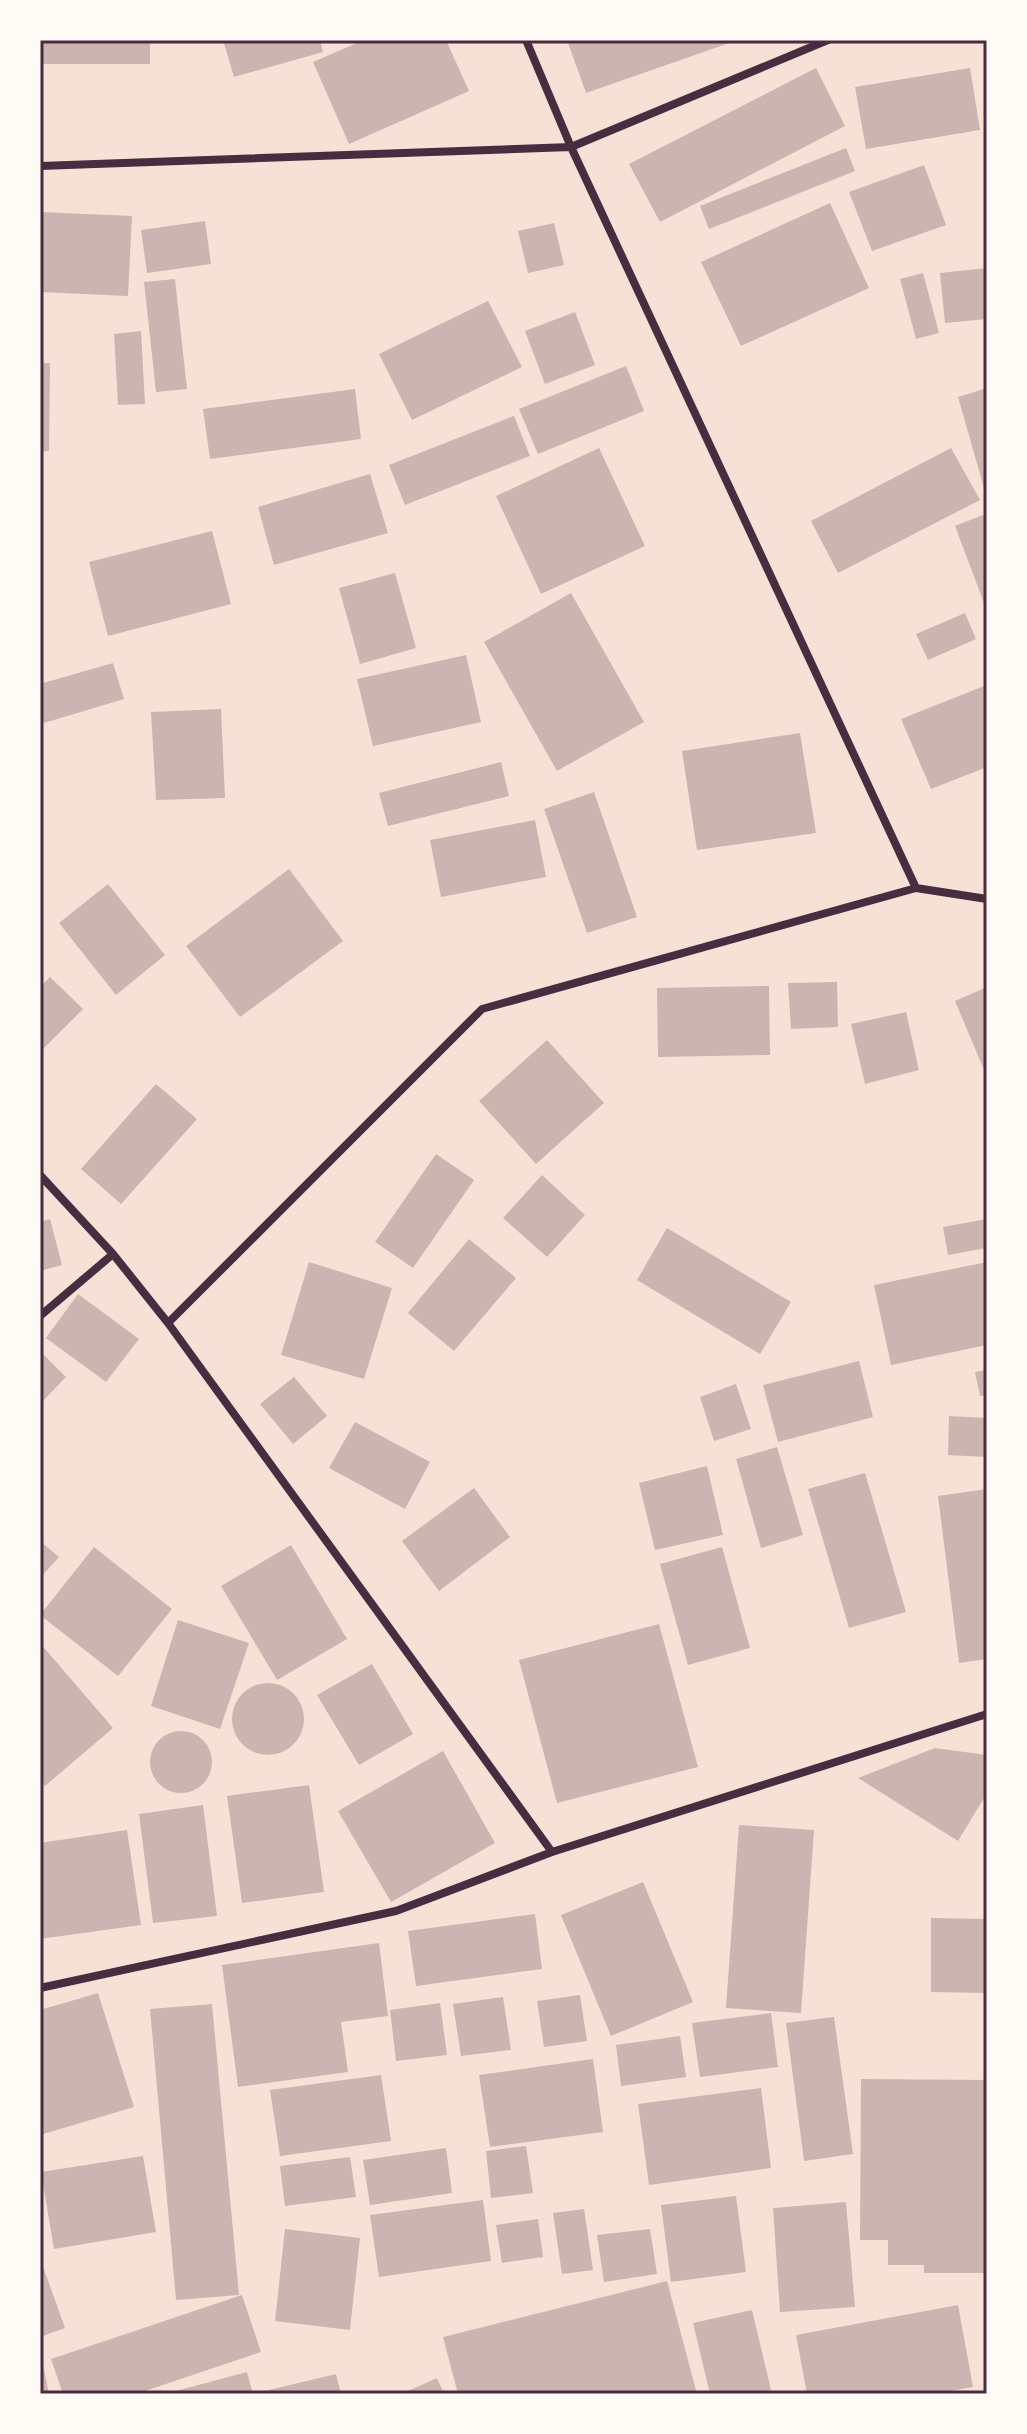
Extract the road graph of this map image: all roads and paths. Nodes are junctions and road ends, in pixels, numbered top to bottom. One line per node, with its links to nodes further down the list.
1 (526, 40): 3 (street)
2 (828, 40): 3 (street)
3 (571, 147): 4 (street); 5 (street)
4 (40, 166)
5 (916, 888): 6 (street); 10 (street)
6 (987, 899)
7 (40, 1175): 8 (street)
8 (113, 1254): 9 (street); 10 (street)
9 (40, 1316)
10 (168, 1323): 12 (street)
11 (987, 1714): 12 (street)
12 (552, 1852): 13 (street)
13 (40, 1988)

